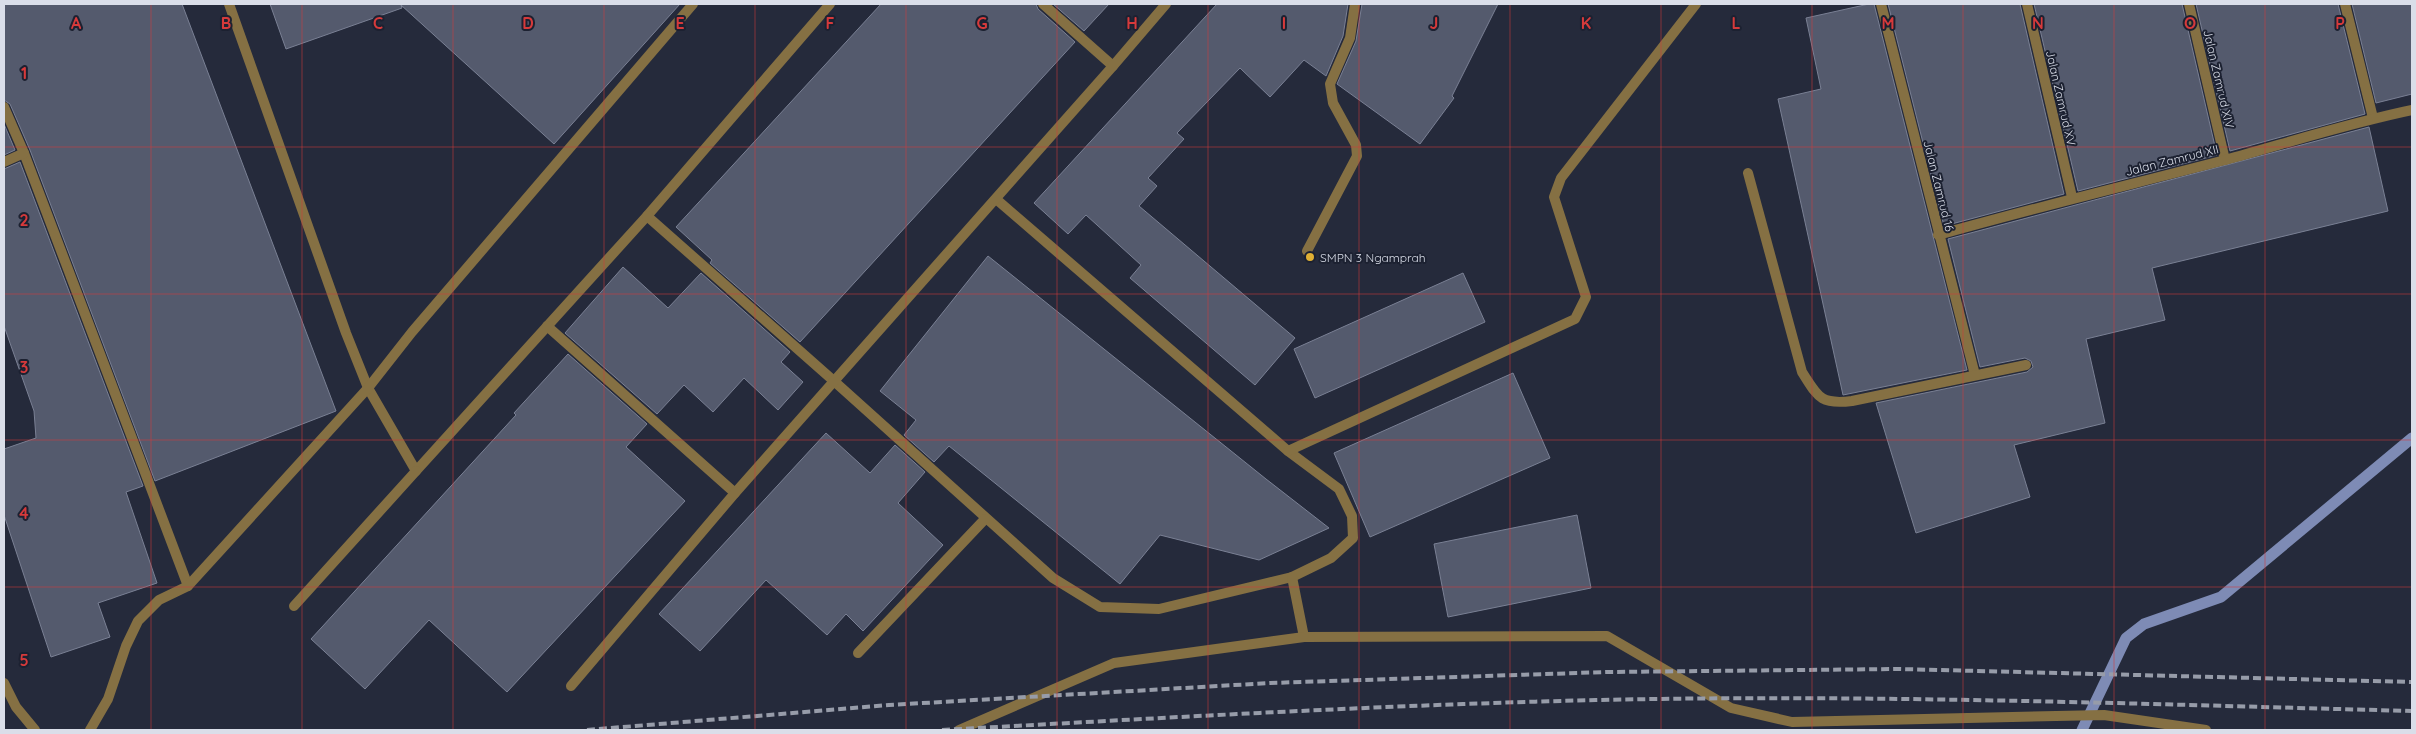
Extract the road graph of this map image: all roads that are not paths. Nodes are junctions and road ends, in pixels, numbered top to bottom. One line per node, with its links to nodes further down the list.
1 (229, 4): 29 (street)
2 (693, 4): 29 (street)
3 (830, 4): 22 (street)
4 (1043, 4): 12 (street)
5 (1166, 4): 12 (street)
6 (1354, 4): 24 (street)
7 (1696, 4): 30 (street)
8 (1881, 4): 23 (street, Jalan Zamrud 16)
9 (2027, 4): 20 (street, Jalan Zamrud XV)
10 (2189, 4): 17 (street, Jalan Zamrud XIV)
11 (2345, 4): 15 (street)
12 (1113, 66): 21 (street)
13 (4, 107): 16 (street)
14 (2412, 110): 15 (street, Jalan Zamrud XII)
15 (2373, 118): 17 (street, Jalan Zamrud XII)
16 (24, 153): 18 (street); 35 (street)
17 (2226, 160): 20 (street, Jalan Zamrud XII)
18 (4, 162)
19 (1748, 173): 27 (street)
20 (2072, 197): 23 (street, Jalan Zamrud XII)
21 (996, 198): 28 (street); 30 (street)
22 (647, 216): 25 (street); 28 (street)
23 (1938, 235): 27 (street, Jalan Zamrud 16)
24 (1307, 251)
25 (547, 326): 31 (street); 32 (street)
26 (2026, 365): 27 (street)
27 (1975, 375)
28 (835, 382): 32 (street); 33 (street)
29 (368, 388): 31 (street); 35 (street)
30 (1288, 451): 34 (street)
31 (416, 471): 36 (street)
32 (735, 493): 40 (street)
33 (985, 519): 34 (street); 38 (street)
34 (1292, 577): 37 (street)
35 (188, 586): 42 (street)
36 (294, 606)
37 (1304, 637): 43 (street); 44 (street)
38 (858, 653)
39 (4, 683): 41 (street)
40 (571, 686)
41 (35, 730)
42 (90, 730)
43 (959, 730)
44 (2206, 730)

